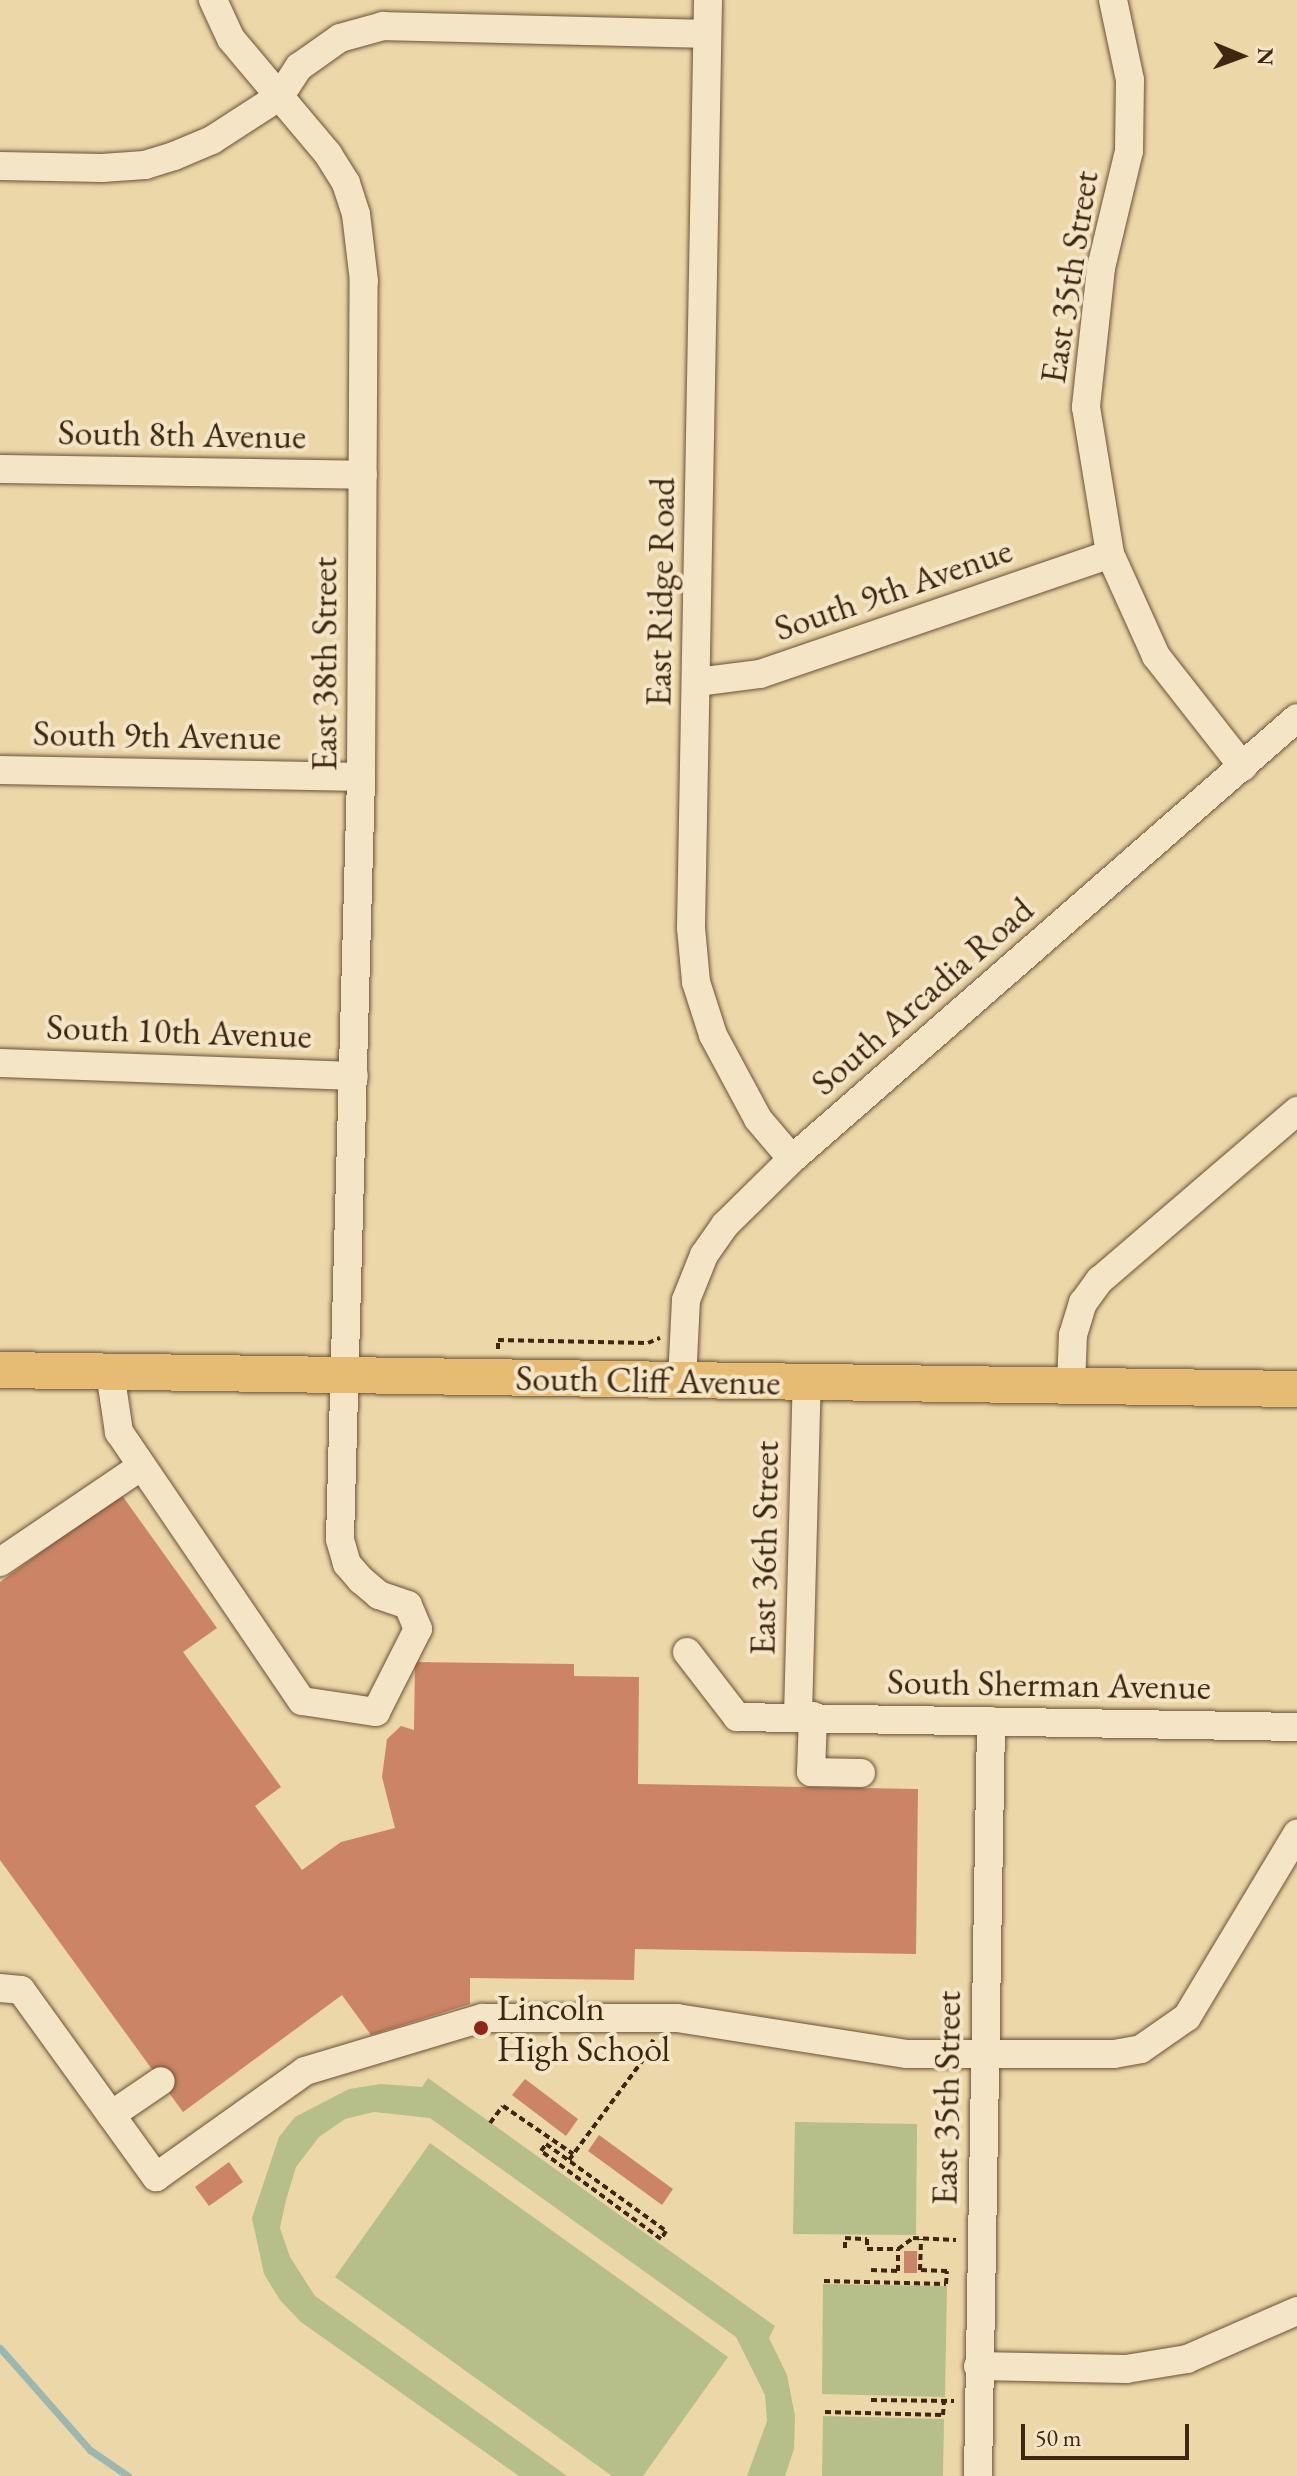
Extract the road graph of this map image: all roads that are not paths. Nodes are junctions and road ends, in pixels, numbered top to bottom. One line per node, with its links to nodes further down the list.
1 (213, 0): 5 (street, East 38th Street)
2 (708, 0): 4 (street, East Ridge Road)
3 (1113, 0): 9 (street, East 35th Street)
4 (706, 34): 5 (street); 10 (street, East Ridge Road)
5 (280, 96): 6 (street); 8 (street, East 38th Street)
6 (0, 166)
7 (0, 469): 8 (street, South 8th Avenue)
8 (363, 475): 14 (street, East 38th Street)
9 (1110, 554): 10 (street, South 9th Avenue); 12 (street, East 35th Street)
10 (697, 682): 18 (street, East Ridge Road)
11 (1297, 718): 12 (street, South Arcadia Road)
12 (1243, 767): 18 (street, South Arcadia Road)
13 (0, 770): 14 (street, South 9th Avenue)
14 (361, 777): 16 (street, East 38th Street)
15 (0, 1063): 16 (street, South 10th Avenue)
16 (354, 1076): 21 (street, East 38th Street)
17 (1297, 1111): 24 (street)
18 (792, 1159): 22 (street, South Arcadia Road)
19 (0, 1370): 20 (main road, South Cliff Avenue)
20 (110, 1372): 21 (main road, South Cliff Avenue); 26 (street)
21 (345, 1375): 22 (main road, South Cliff Avenue); 26 (street, East 38th Street)
22 (682, 1381): 23 (main road, South Cliff Avenue)
23 (807, 1382): 24 (main road, South Cliff Avenue); 29 (street, East 36th Street)
24 (1071, 1386): 25 (main road, South Cliff Avenue)
25 (1297, 1389)
26 (142, 1466): 27 (street)
27 (0, 1562)
28 (687, 1652): 29 (street, South Sherman Avenue)
29 (806, 1716): 30 (street, South Sherman Avenue); 32 (street, East 36th Street)
30 (991, 1721): 31 (street, South Sherman Avenue); 35 (street, East 35th Street)
31 (1297, 1727)
32 (861, 1773)
33 (1297, 1834): 35 (street)
34 (0, 1988): 37 (street)
35 (985, 2052): 37 (street); 39 (street, East 35th Street)
36 (161, 2081): 37 (street)
37 (111, 2115)
38 (1297, 2311): 39 (street)
39 (978, 2366): 40 (street, East 35th Street)
40 (978, 2476)

